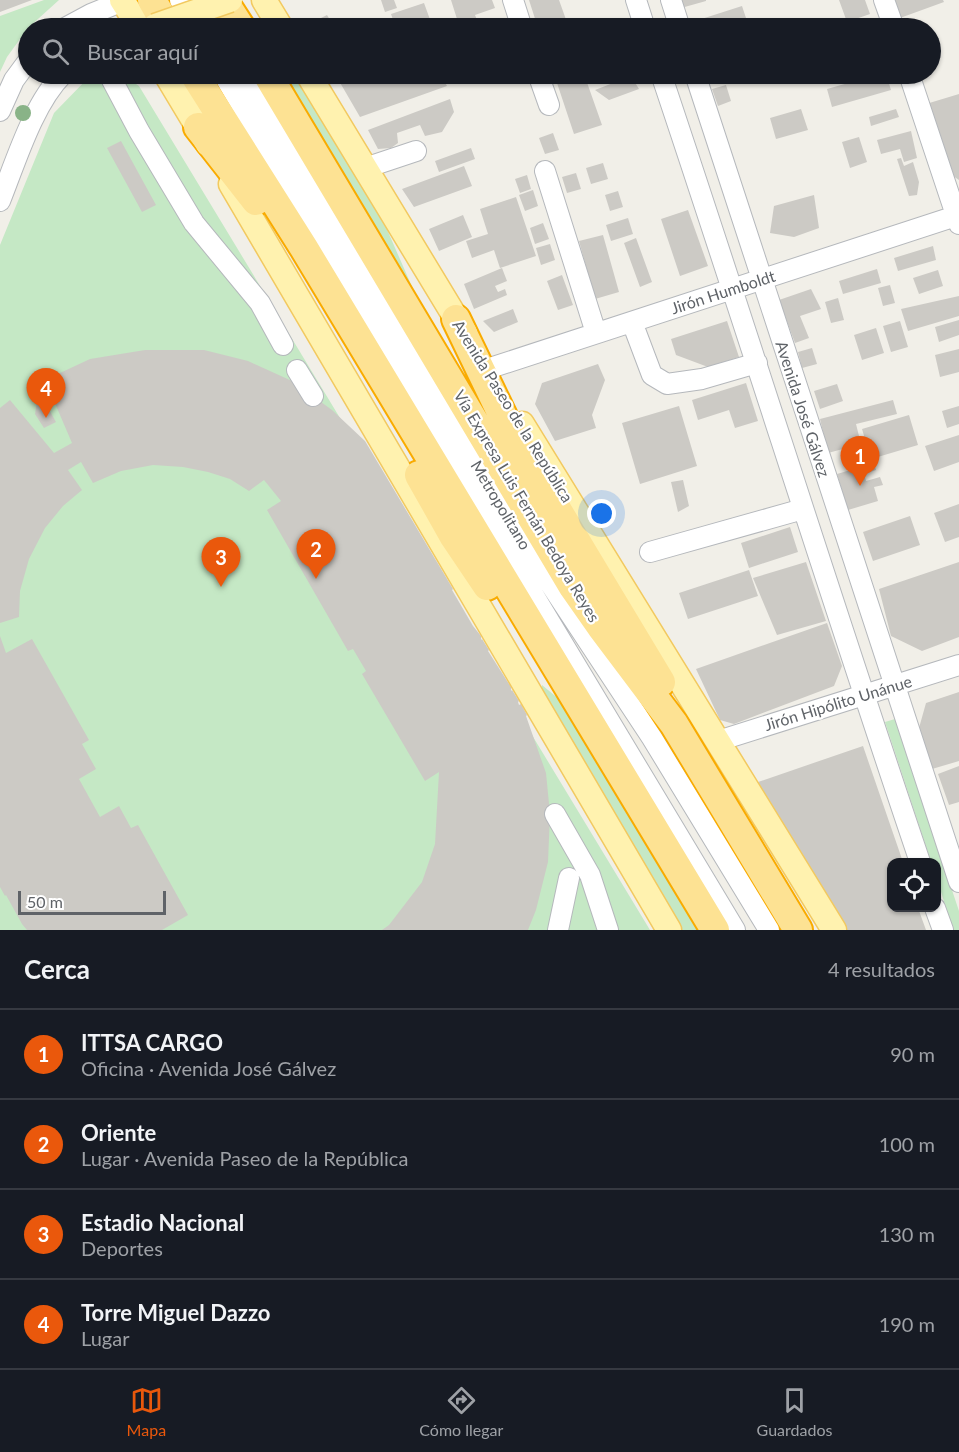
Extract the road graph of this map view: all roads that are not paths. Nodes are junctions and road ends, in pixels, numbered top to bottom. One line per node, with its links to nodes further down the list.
1 (124, 0): 11 (street); 12 (main road)
2 (180, 0): 14 (street)
3 (201, 0): 15 (street)
4 (223, 0): 16 (highway)
5 (230, 0): 13 (main road, bridge)
6 (264, 0): 17 (main road)
7 (513, 0): 18 (street)
8 (636, 0): 19 (street)
9 (671, 0): 20 (street)
10 (885, 0): 21 (street)
11 (84, 18)
12 (147, 18)
13 (166, 18)
14 (191, 18)
15 (212, 18)
16 (235, 18)
17 (275, 18)
18 (519, 18)
19 (642, 18)
20 (677, 18)
21 (891, 18)
22 (18, 75): 36 (street)
23 (54, 84): 41 (street)
24 (114, 84): 48 (street)
25 (172, 84): 37 (main road)
26 (201, 84): 55 (highway)
27 (230, 84): 70 (street, Metropolitano)
28 (250, 84): 71 (street, Metropolitano)
29 (273, 84): 59 (highway, Vía Expresa Luis Fernán Bedoya Reyes)
30 (314, 84): 39 (main road, Avenida Paseo de la República)
31 (542, 84): 35 (street)
32 (664, 84): 44 (street, Avenida José Gálvez)
33 (697, 84): 43 (street, Avenida José Gálvez)
34 (912, 84): 42 (street)
35 (549, 105)
36 (0, 111)
37 (198, 127): 55 (highway); 68 (main road)
38 (416, 151): 39 (street)
39 (365, 168): 45 (main road, Avenida Paseo de la República)
40 (545, 171): 47 (street)
41 (0, 201)
42 (958, 218): 43 (street, Jirón Humboldt)
43 (761, 280): 44 (street, Jirón Humboldt); 57 (street, Avenida José Gálvez)
44 (734, 289): 46 (street, Jirón Humboldt); 49 (street, Avenida José Gálvez)
45 (456, 319): 50 (main road, Avenida Paseo de la República); 59 (highway)
46 (632, 322): 47 (street, Jirón Humboldt); 49 (street)
47 (596, 333): 50 (street, Jirón Humboldt)
48 (283, 345)
49 (757, 363): 53 (street, Avenida José Gálvez)
50 (487, 369): 60 (main road, Avenida Paseo de la República)
51 (297, 370): 52 (street)
52 (313, 396)
53 (804, 509): 54 (street); 58 (street, Avenida José Gálvez)
54 (650, 552)
55 (553, 660): 69 (highway)
56 (959, 665): 57 (street, Jirón Hipólito Unánue)
57 (894, 686): 58 (street, Jirón Hipólito Unánue); 64 (street, Avenida José Gálvez)
58 (863, 696): 60 (street, Jirón Hipólito Unánue); 62 (street, Avenida José Gálvez)
59 (674, 724): 72 (highway, Vía Expresa Luis Fernán Bedoya Reyes)
60 (718, 741): 73 (main road, Avenida Paseo de la República)
61 (555, 814): 67 (street)
62 (919, 858)
63 (569, 878): 66 (street)
64 (959, 882)
65 (936, 912): 74 (street)
66 (558, 930)
67 (608, 930)
68 (669, 930)
69 (715, 930)
70 (735, 930)
71 (769, 930)
72 (798, 930)
73 (834, 930)
74 (943, 930)

